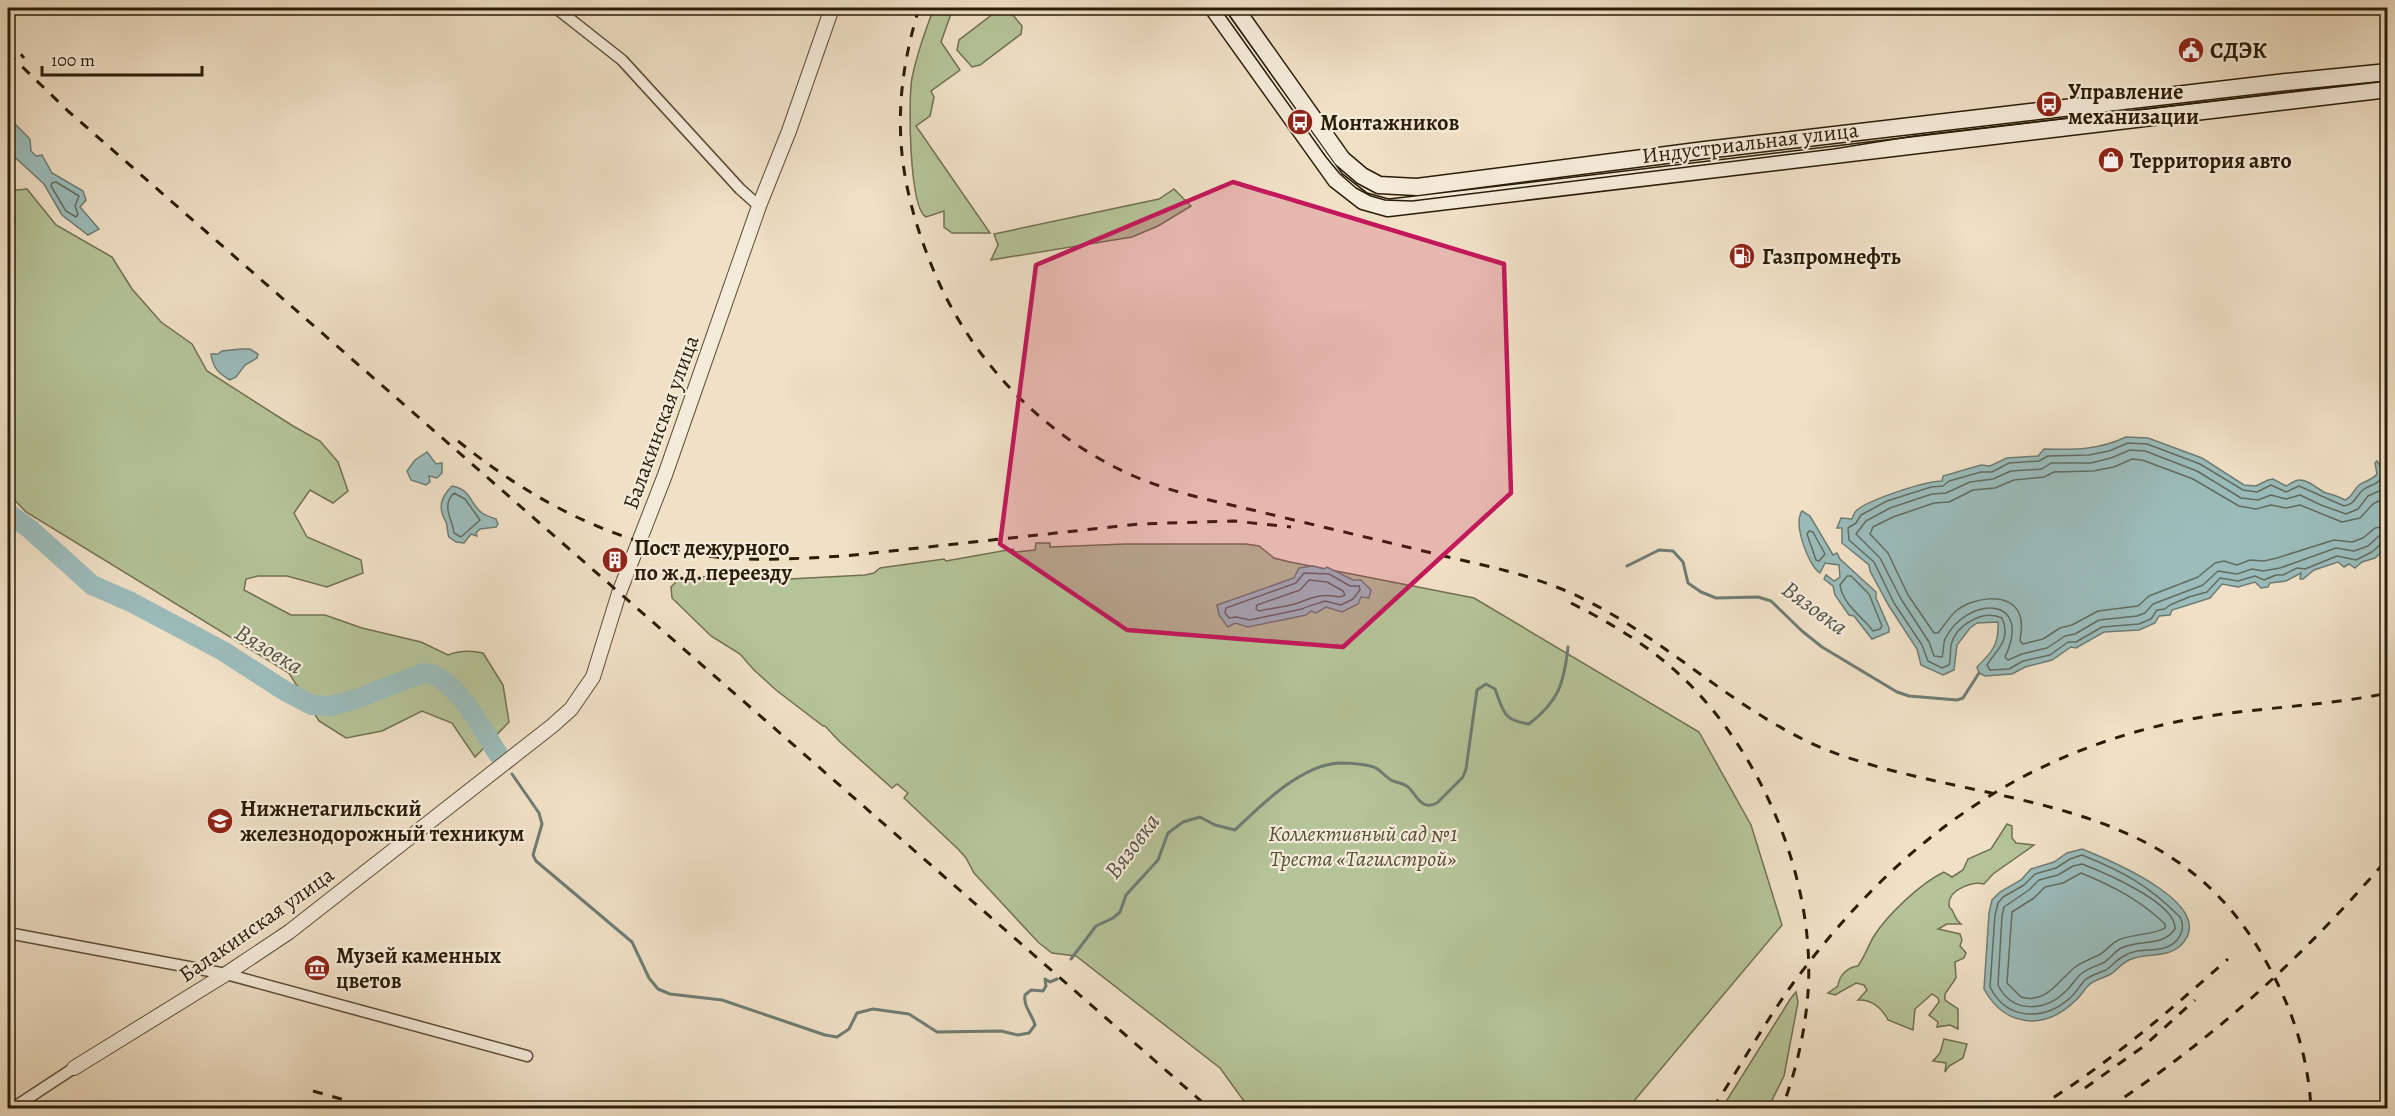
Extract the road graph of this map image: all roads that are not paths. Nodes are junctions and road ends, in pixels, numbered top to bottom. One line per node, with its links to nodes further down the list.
1 (556, 8): 7 (street)
2 (832, 8): 7 (street, Балакинская улица)
3 (1213, 8): 6 (main road, Индустриальная улица)
4 (1235, 8): 5 (main road, Индустриальная улица)
5 (2388, 72)
6 (2388, 89)
7 (759, 206): 9 (street, Балакинская улица)
8 (8, 933): 9 (street)
9 (226, 974): 10 (street); 11 (street, Балакинская улица)
10 (527, 1056)
11 (74, 1068): 12 (street, Балакинская улица)
12 (13, 1108)

